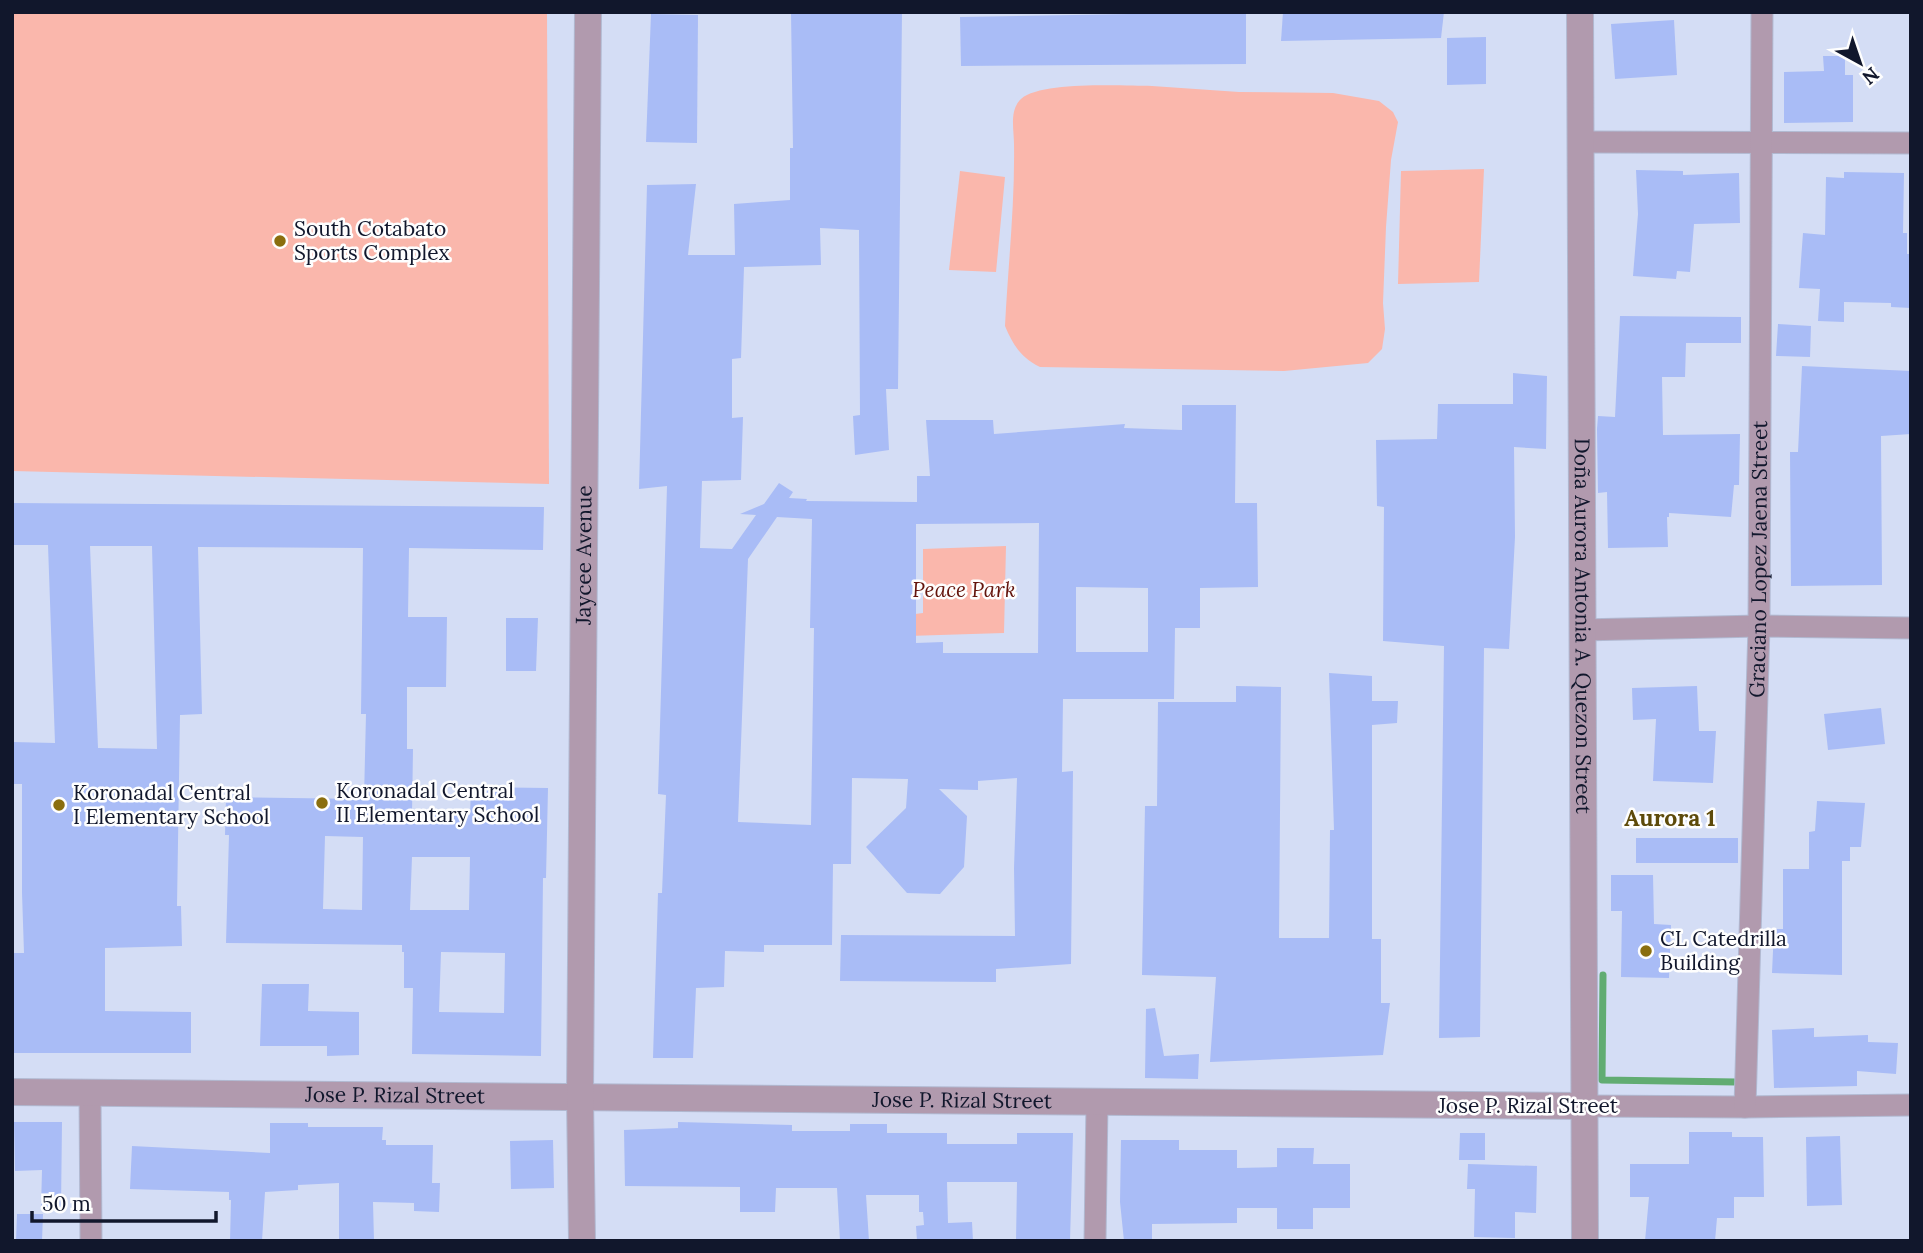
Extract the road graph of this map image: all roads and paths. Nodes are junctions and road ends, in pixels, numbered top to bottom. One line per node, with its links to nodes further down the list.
1 (588, 12): 12 (street, Jaycee Avenue)
2 (1580, 12): 4 (street, Doña Aurora Antonia A. Quezon Street)
3 (1762, 12): 5 (street, Graciano Lopez Jaena Street)
4 (1581, 142): 5 (street); 9 (street, Doña Aurora Antonia A. Quezon Street)
5 (1762, 143): 6 (street); 7 (street, Graciano Lopez Jaena Street)
6 (1911, 143)
7 (1759, 626): 8 (street); 9 (street); 16 (street, Graciano Lopez Jaena Street)
8 (1911, 628)
9 (1581, 630): 15 (street, Doña Aurora Antonia A. Quezon Street)
10 (12, 1092): 11 (street, Jose P. Rizal Street)
11 (90, 1093): 12 (street, Jose P. Rizal Street); 17 (street)
12 (580, 1097): 13 (street, Jose P. Rizal Street); 18 (street, Jaycee Avenue)
13 (1097, 1103): 15 (street, Jose P. Rizal Street); 19 (street)
14 (1911, 1105): 16 (street, Jose P. Rizal Street)
15 (1584, 1106): 16 (street, Jose P. Rizal Street); 20 (street, Doña Aurora Antonia A. Quezon Street)
16 (1745, 1107)
17 (91, 1241)
18 (582, 1241)
19 (1095, 1241)
20 (1585, 1241)

